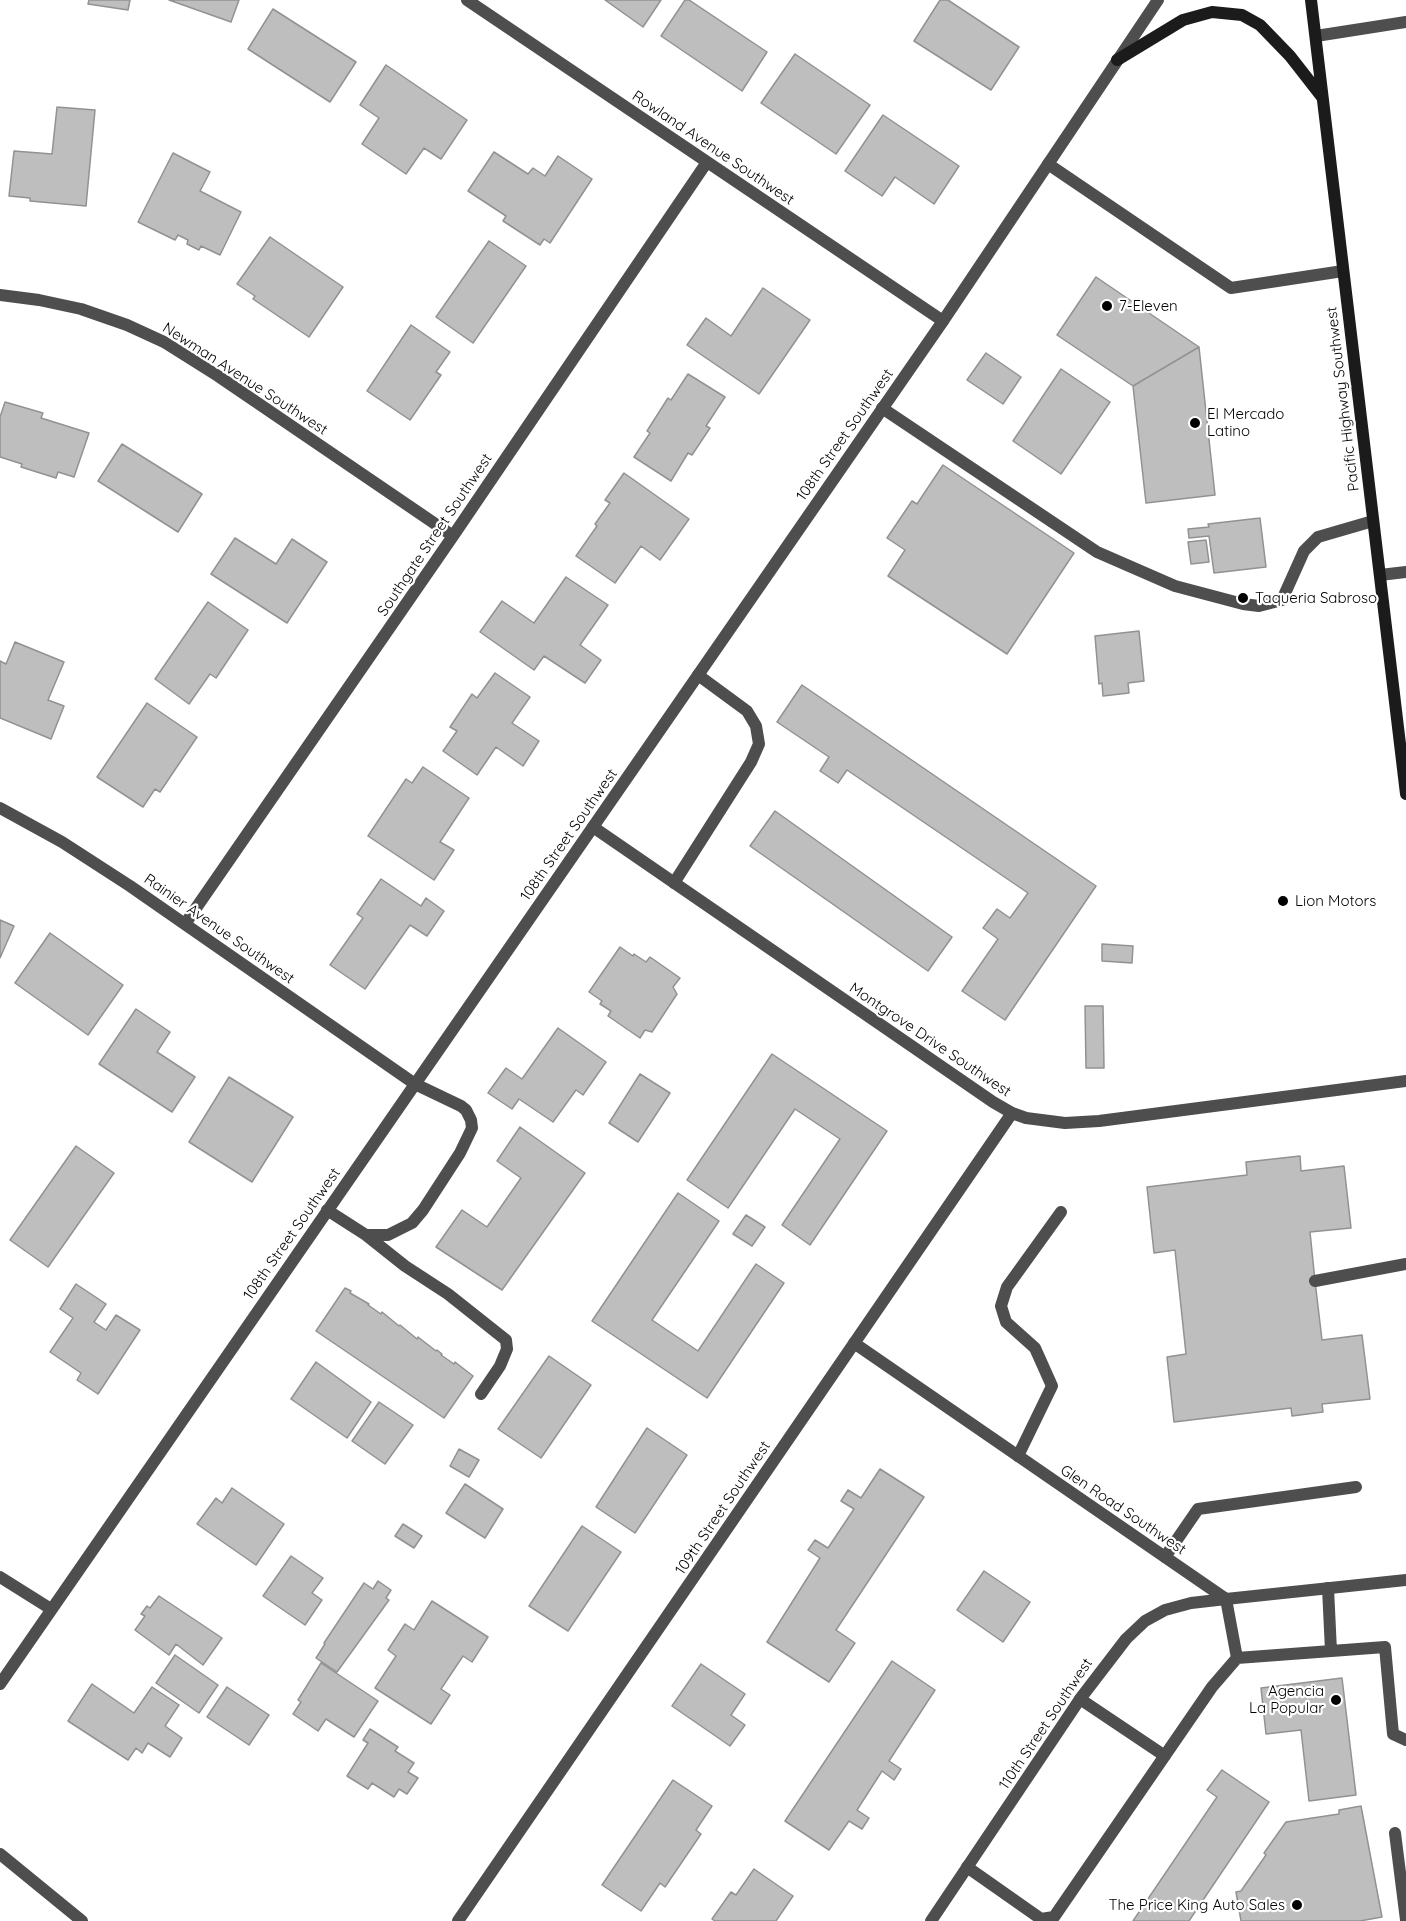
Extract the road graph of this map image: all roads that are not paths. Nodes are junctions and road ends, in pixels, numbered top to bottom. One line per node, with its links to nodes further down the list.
1 (1158, 0): 6 (street, 108th Street Southwest)
2 (1311, 0): 5 (main road, Pacific Highway Southwest)
3 (474, 2): 8 (street, Rowland Avenue Southwest)
4 (1406, 22): 5 (street)
5 (1316, 36): 7 (main road, Pacific Highway Southwest)
6 (1117, 60): 7 (main road); 9 (street, 108th Street Southwest)
7 (1324, 99): 10 (main road, Pacific Highway Southwest)
8 (707, 162): 12 (street, Rowland Avenue Southwest); 15 (street, Southgate Street Southwest)
9 (1048, 164): 10 (street); 12 (street, 108th Street Southwest)
10 (1343, 271): 14 (main road, Pacific Highway Southwest)
11 (0, 295): 15 (street, Newman Avenue Southwest)
12 (943, 321): 13 (street, 108th Street Southwest)
13 (882, 408): 14 (street); 18 (street, 108th Street Southwest)
14 (1373, 521): 17 (main road, Pacific Highway Southwest)
15 (453, 536): 23 (street, Southgate Street Southwest)
16 (1406, 572): 17 (street)
17 (1380, 574): 19 (main road, Pacific Highway Southwest)
18 (698, 675): 21 (street, 108th Street Southwest); 22 (street)
19 (1406, 794)
20 (0, 808): 23 (street, Rainier Avenue Southwest)
21 (592, 827): 22 (street, Montgrove Drive Southwest); 25 (street, 108th Street Southwest)
22 (674, 883): 26 (street, Montgrove Drive Southwest)
23 (185, 924): 25 (street, Rainier Avenue Southwest)
24 (1406, 1081): 26 (street, Montgrove Drive Southwest)
25 (415, 1084): 27 (street, 108th Street Southwest); 29 (street, Rainier Avenue Southwest)
26 (1012, 1113): 32 (street, 109th Street Southwest)
27 (327, 1210): 29 (street); 41 (street, 108th Street Southwest)
28 (1061, 1212): 34 (street)
29 (366, 1235): 33 (street)
30 (1406, 1264): 31 (street)
31 (1315, 1281)
32 (854, 1343): 34 (street, Glen Road Southwest); 53 (street, 109th Street Southwest)
33 (481, 1394)
34 (1018, 1456): 36 (street, Glen Road Southwest)
35 (1356, 1487): 36 (street)
36 (1165, 1557): 40 (street, Glen Road Southwest)
37 (0, 1576): 41 (street)
38 (1406, 1580): 39 (street)
39 (1328, 1588): 40 (street); 42 (street)
40 (1226, 1599): 43 (street); 45 (street, 110th Street Southwest)
41 (51, 1609): 44 (street, 108th Street Southwest)
42 (1331, 1651): 43 (street); 46 (street)
43 (1236, 1658): 47 (street)
44 (0, 1684)
45 (1080, 1699): 47 (street); 50 (street, 110th Street Southwest)
46 (1406, 1740)
47 (1164, 1756): 50 (street)
48 (1395, 1833): 51 (street)
49 (0, 1854): 52 (street)
50 (967, 1867): 54 (street, 110th Street Southwest)
51 (1406, 1920)
52 (82, 1921)
53 (458, 1921)
54 (931, 1921)

